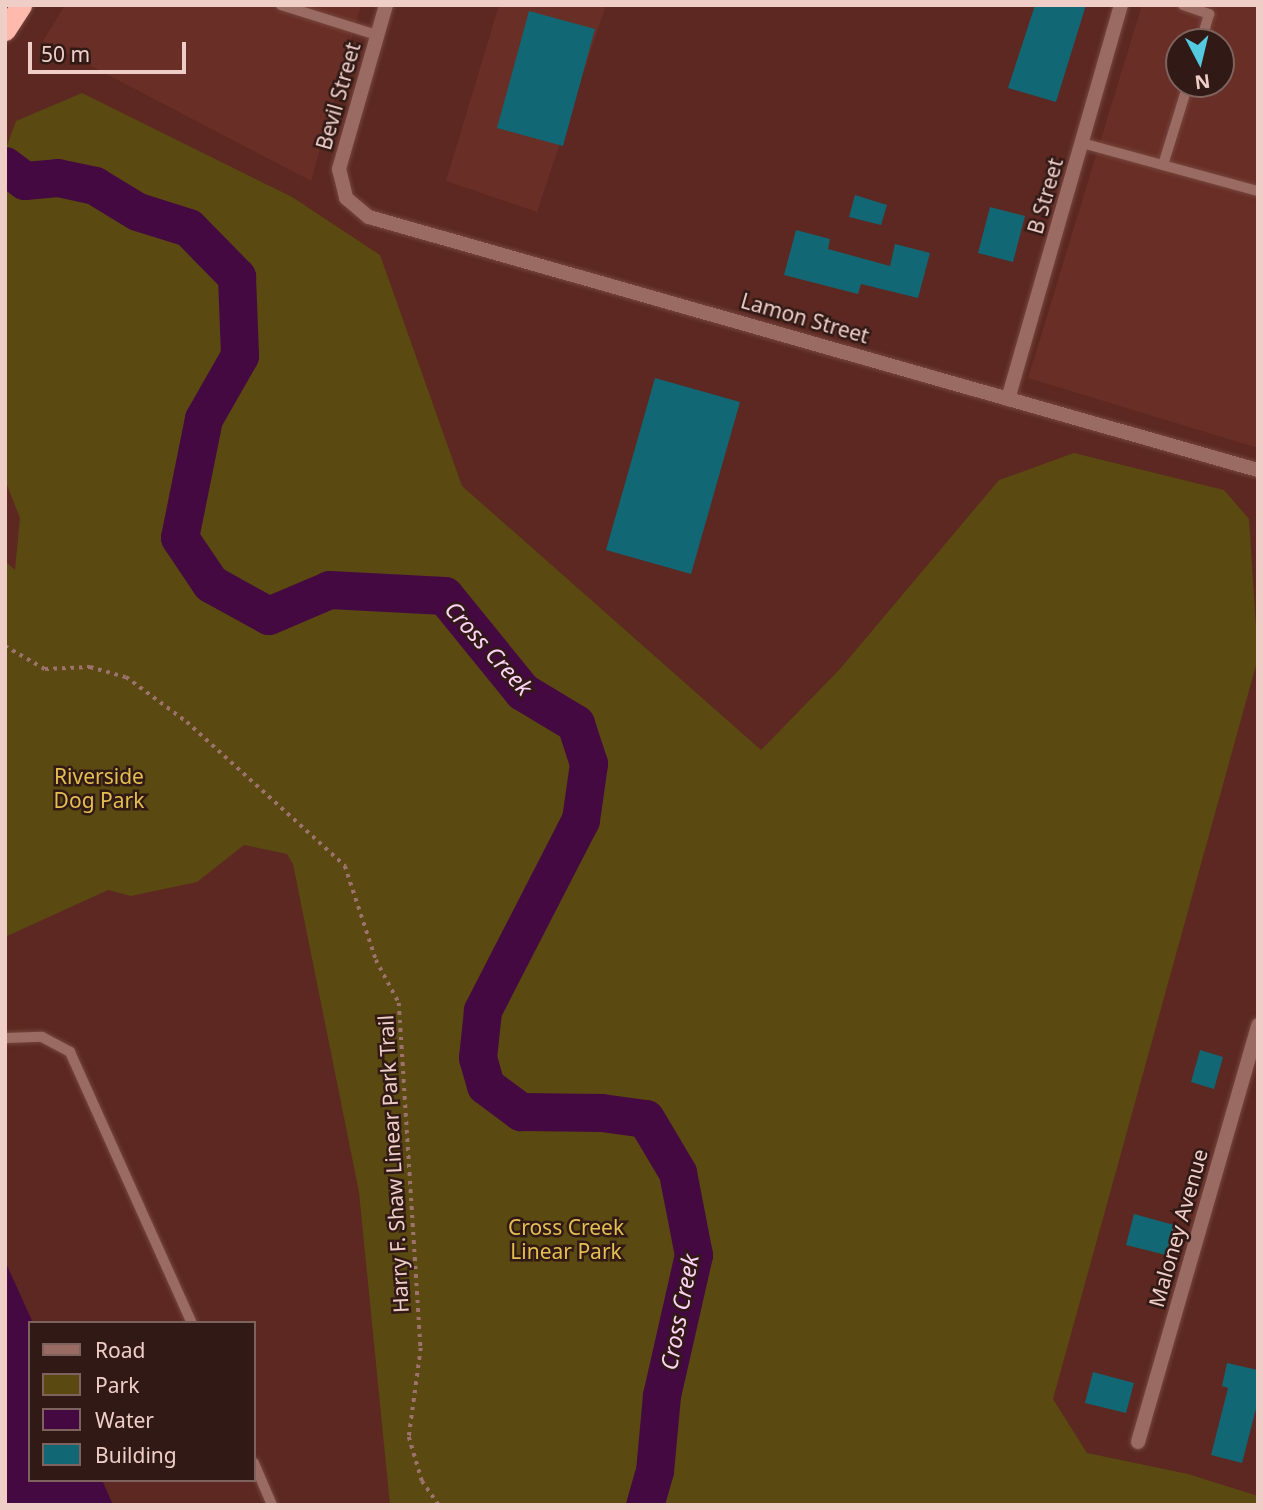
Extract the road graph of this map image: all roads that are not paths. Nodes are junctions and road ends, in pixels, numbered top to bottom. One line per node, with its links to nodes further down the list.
1 (21, 5): 7 (highway)
2 (281, 5): 8 (lane)
3 (386, 5): 8 (street, Bevil Street)
4 (1121, 5): 10 (street, B Street)
5 (1183, 5): 6 (lane)
6 (1205, 28)
7 (5, 30)
8 (377, 35): 13 (street, Bevil Street)
9 (1184, 98): 11 (lane)
10 (1082, 144): 11 (lane); 14 (street, B Street)
11 (1163, 165): 12 (lane)
12 (1258, 191)
13 (346, 198): 14 (street, Lamon Street)
14 (1008, 399): 15 (street, Lamon Street)
15 (1258, 470)
16 (1258, 1025): 19 (street, Maloney Avenue)
17 (5, 1038): 18 (lane)
18 (191, 1321)
19 (1138, 1442)
20 (256, 1468): 21 (lane)
21 (272, 1505)

